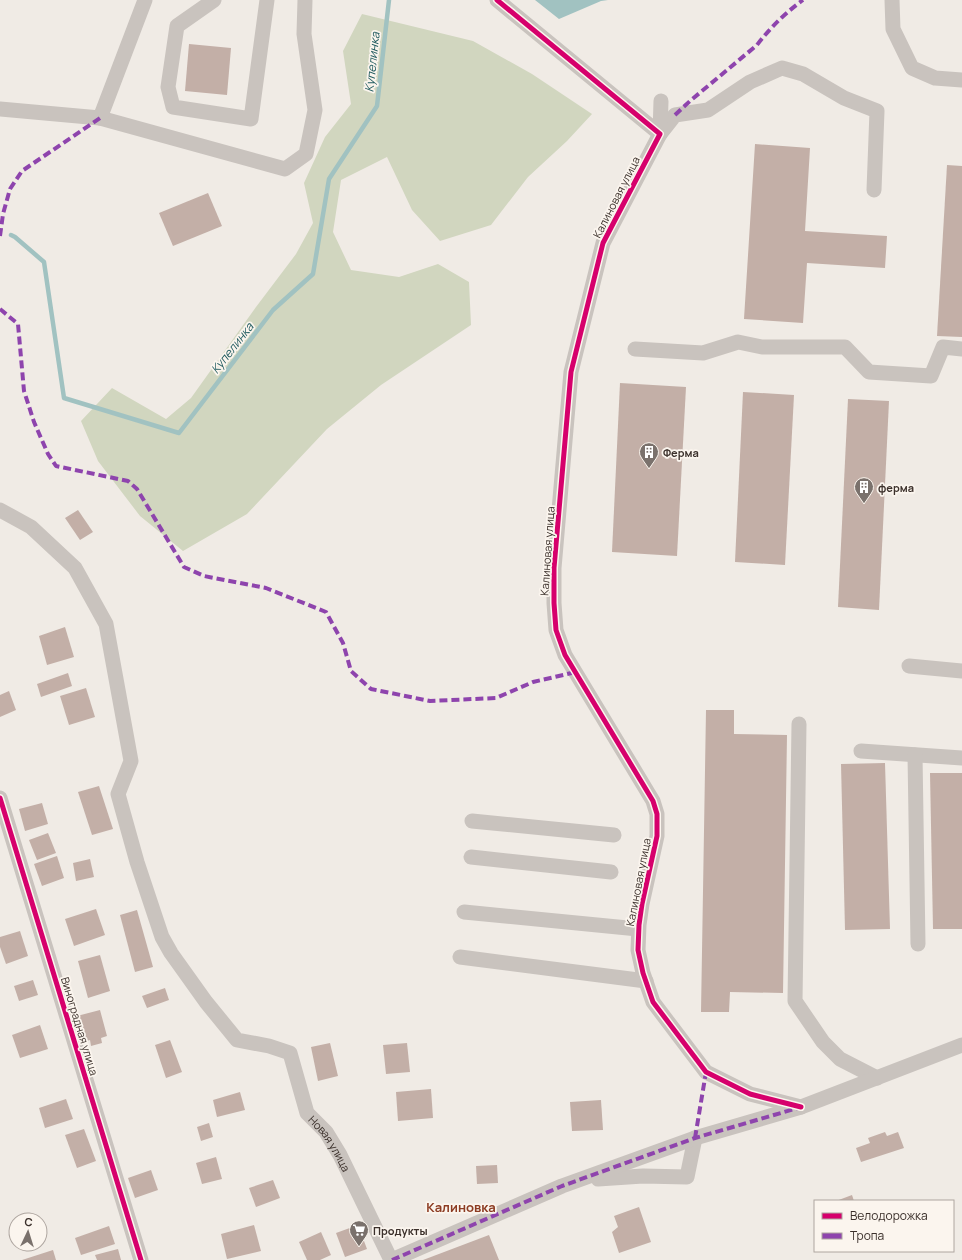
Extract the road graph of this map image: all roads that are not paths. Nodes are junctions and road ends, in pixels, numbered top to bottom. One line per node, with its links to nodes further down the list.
1 (145, 0): 10 (street)
2 (214, 0): 3 (street)
3 (267, 0)
4 (305, 0): 10 (street)
5 (497, 0): 11 (street)
6 (892, 0): 7 (street)
7 (962, 80)
8 (661, 101): 11 (street)
9 (0, 109): 10 (street)
10 (100, 118)
11 (660, 134): 12 (street, Калиновая улица); 28 (street, Калиновая улица)
12 (874, 190)
13 (635, 349): 14 (street)
14 (962, 349)
15 (0, 510): 38 (street, Новая улица)
16 (910, 666): 17 (street)
17 (962, 671)
18 (799, 724): 33 (street)
19 (861, 751): 20 (street)
20 (915, 755): 21 (street); 29 (street)
21 (962, 757)
22 (0, 798): 37 (street, Виноградная улица)
23 (472, 821): 24 (street)
24 (614, 835)
25 (471, 857): 26 (street)
26 (611, 872)
27 (464, 912): 28 (street)
28 (638, 929): 31 (street, Калиновая улица)
29 (918, 944)
30 (460, 957): 31 (street)
31 (646, 981): 34 (street, Калиновая улица)
32 (962, 1045): 33 (street)
33 (877, 1078): 34 (street)
34 (801, 1107): 35 (street)
35 (695, 1138): 36 (street); 36 (street)
36 (578, 1181): 38 (street)
37 (141, 1260)
38 (392, 1260)

